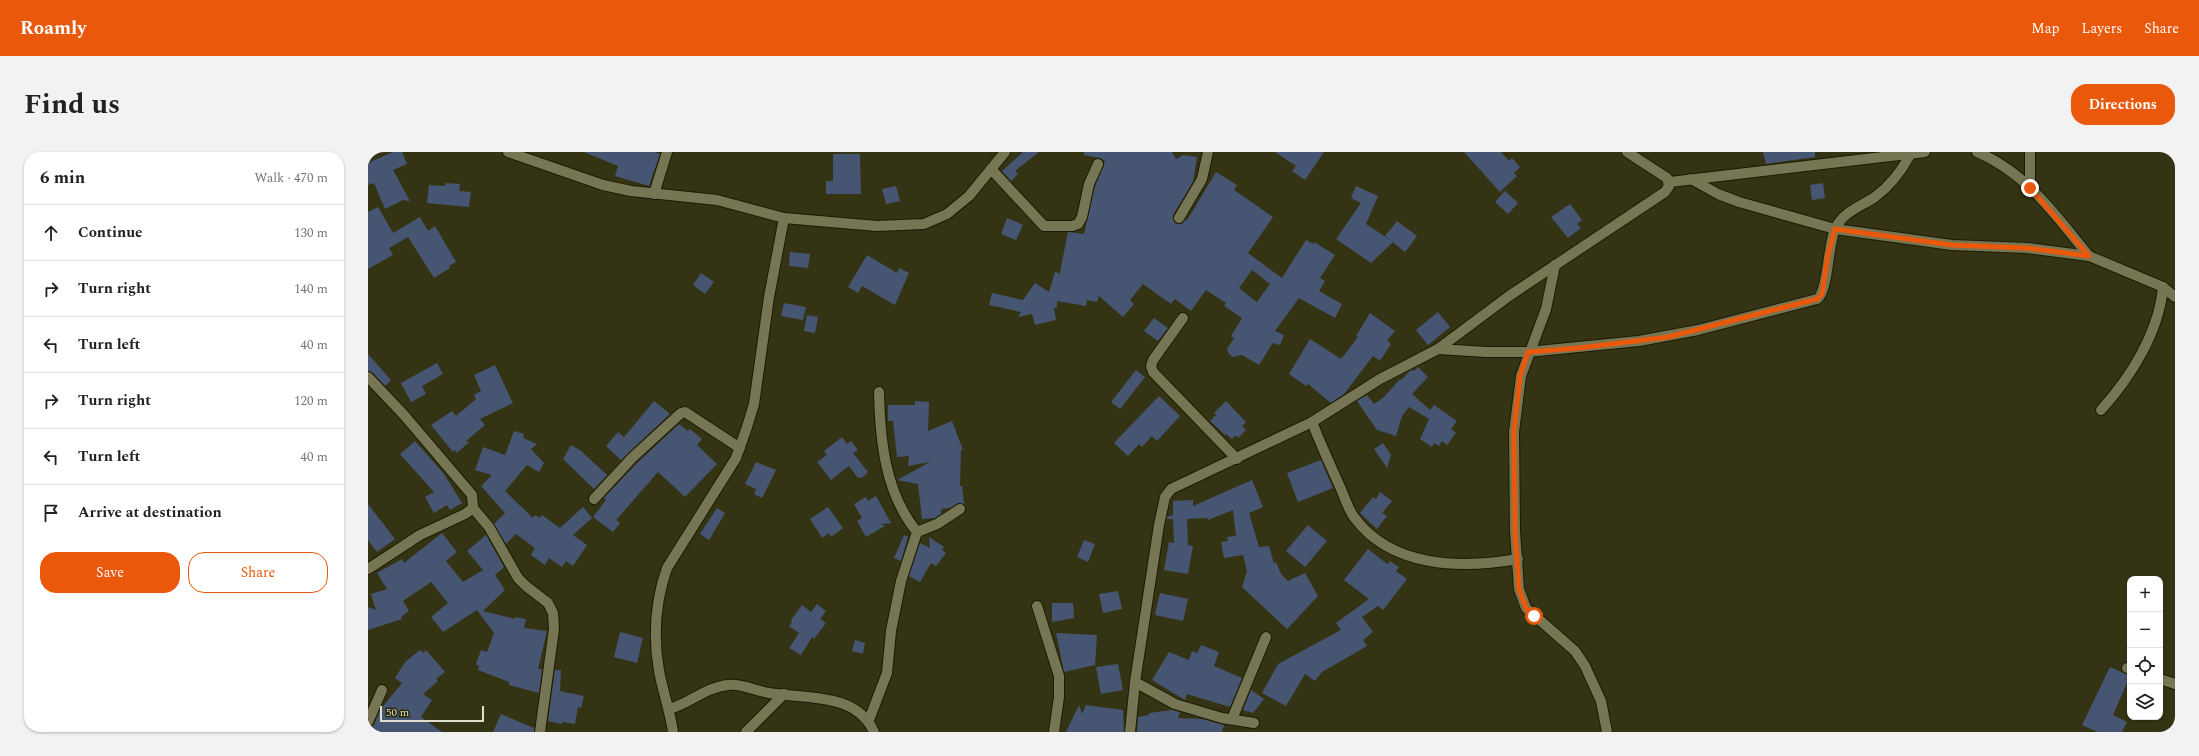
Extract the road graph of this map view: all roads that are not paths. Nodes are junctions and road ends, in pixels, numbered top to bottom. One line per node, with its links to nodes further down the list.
1 (508, 152): 15 (street)
2 (667, 152): 15 (street)
3 (1005, 152): 11 (street)
4 (1208, 152): 17 (street)
5 (1627, 152): 13 (street)
6 (1925, 152): 9 (street)
7 (1977, 152): 14 (street)
8 (2030, 152): 14 (street)
9 (1910, 155): 12 (street); 18 (street)
10 (1098, 164): 11 (street)
11 (991, 169): 16 (street)
12 (1691, 179): 13 (street); 18 (street)
13 (1670, 182): 20 (street)
14 (2030, 188): 19 (street)
15 (654, 194): 16 (street)
16 (784, 218): 30 (street)
17 (1179, 218)
18 (1835, 229): 19 (street); 25 (street)
19 (2089, 256): 21 (street)
20 (1555, 265): 24 (street); 25 (street)
21 (2163, 287): 22 (street); 28 (street)
22 (2175, 297)
23 (1183, 318): 31 (street)
24 (1438, 349): 25 (street); 29 (street)
25 (1528, 352): 36 (street)
26 (368, 377): 33 (street)
27 (880, 392): 35 (street)
28 (2101, 410)
29 (1312, 422): 31 (street); 36 (street)
30 (740, 448): 32 (street); 45 (street)
31 (1237, 459): 41 (street)
32 (594, 499)
33 (473, 508): 37 (street); 50 (street)
34 (960, 509): 35 (street)
35 (917, 532): 46 (street)
36 (1518, 558): 56 (street)
37 (368, 569)
38 (1037, 606): 54 (street)
39 (1266, 637): 47 (street)
40 (2163, 680): 42 (street)
41 (1135, 682): 47 (street); 55 (street)
42 (2175, 684)
43 (382, 690): 48 (street)
44 (784, 694): 45 (street); 46 (street); 52 (street)
45 (669, 709): 51 (street)
46 (869, 720): 53 (street)
47 (1232, 720): 49 (street)
48 (368, 722)
49 (1254, 723)
50 (540, 732)
51 (673, 732)
52 (746, 732)
53 (874, 732)
54 (1054, 732)
55 (1130, 732)
56 (1607, 732)

